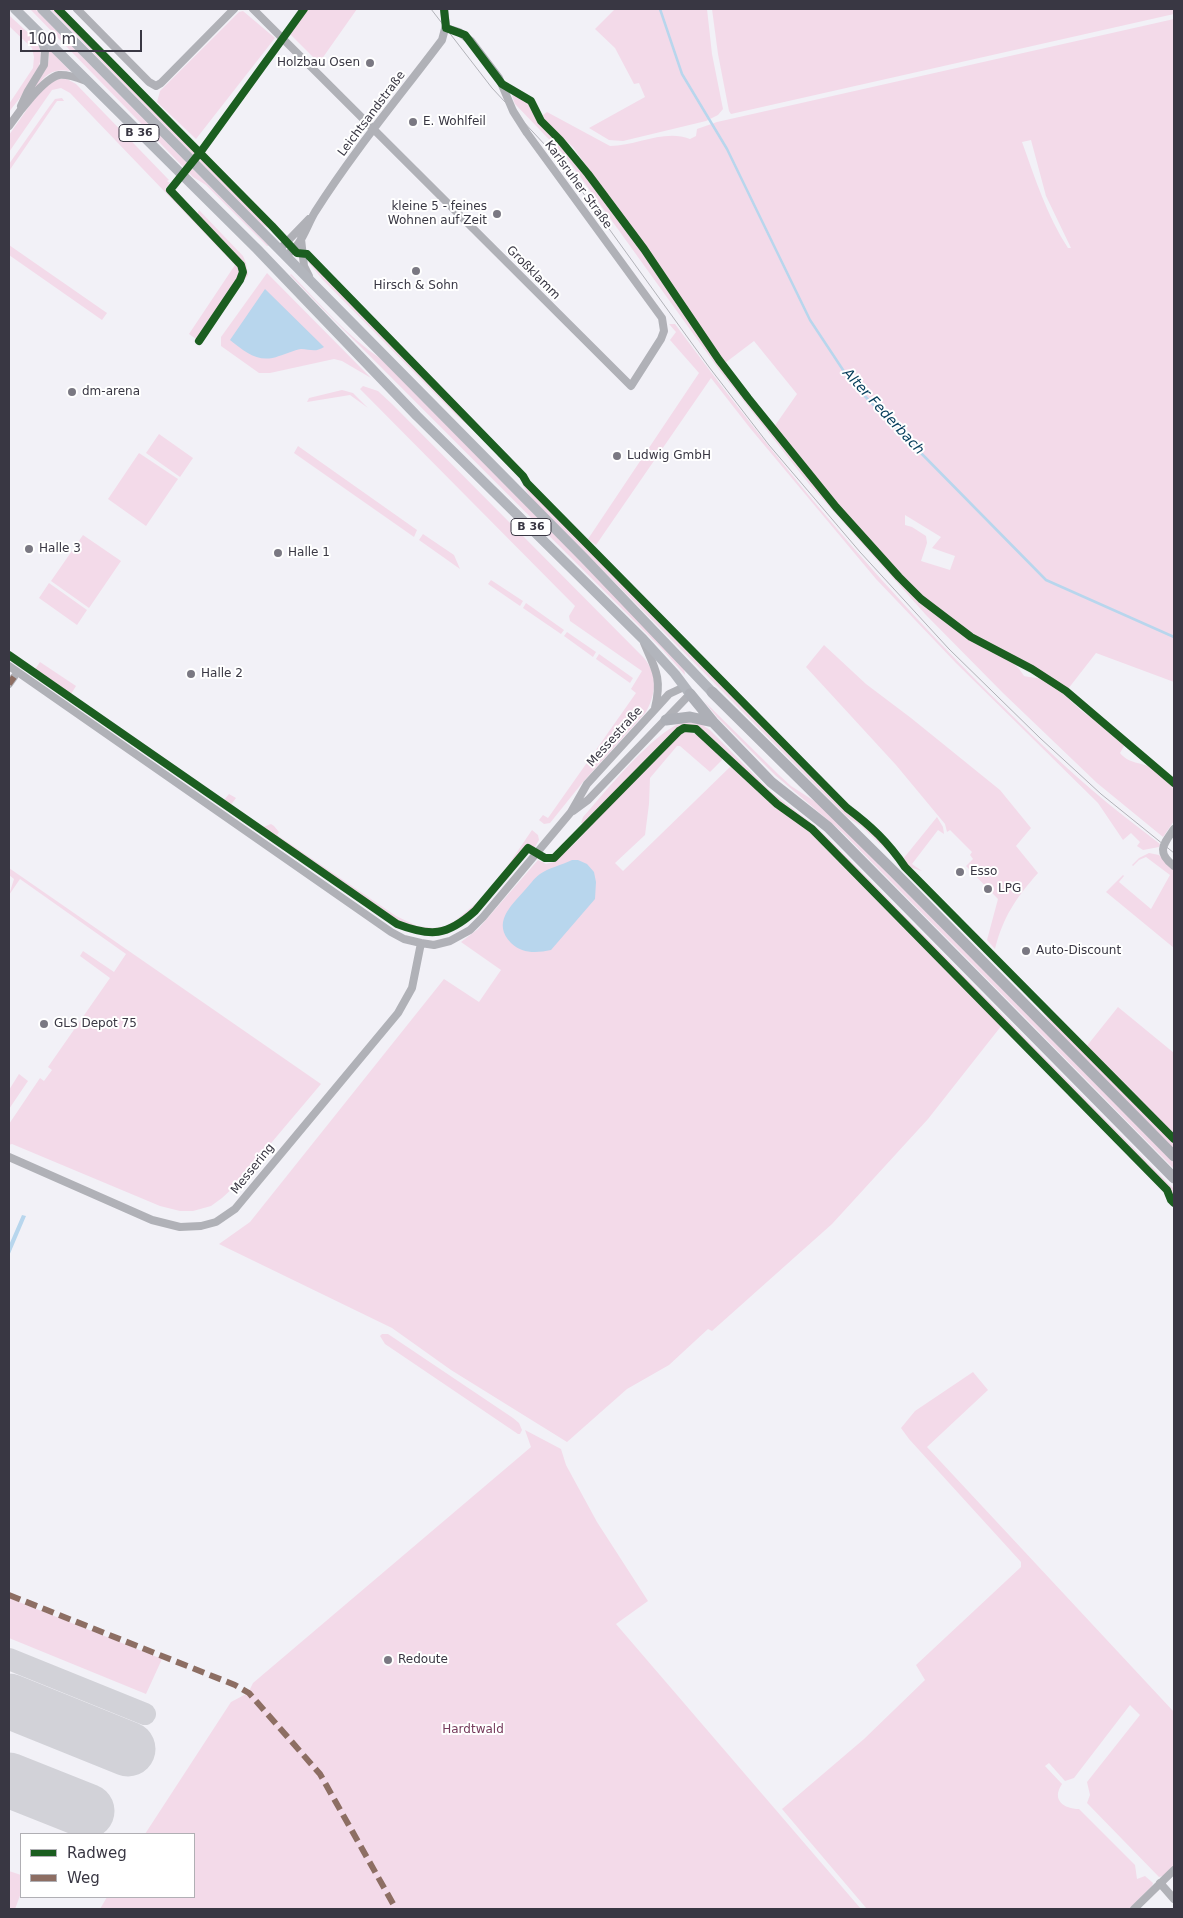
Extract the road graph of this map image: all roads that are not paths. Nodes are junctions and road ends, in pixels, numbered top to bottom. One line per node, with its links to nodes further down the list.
1 (15, 9): 8 (main road, B 36)
2 (42, 9): 15 (main road, B 36)
3 (77, 9): 4 (street)
4 (234, 9)
5 (253, 9): 12 (street)
6 (444, 9): 7 (street)
7 (446, 28): 12 (street, Leichtsandstraße); 18 (street, Karlsruher Straße)
8 (38, 33): 9 (main road, B 36); 10 (street)
9 (87, 81): 10 (street); 15 (main road, B 36)
10 (19, 111): 11 (street)
11 (9, 126)
12 (374, 131): 13 (street, Leichtsandstraße); 18 (street, Großklamm)
13 (314, 214): 14 (street, Leichtsandstraße); 15 (street, Leichtsandstraße)
14 (301, 239): 15 (street, Leichtsandstraße); 17 (street)
15 (277, 256): 16 (main road, B 36); 16 (main road); 19 (main road, B 36)
16 (296, 266): 17 (main road, B 36)
17 (314, 284): 21 (main road, B 36)
18 (664, 331)
19 (643, 639): 22 (main road, B 36); 24 (street)
20 (9, 666): 30 (street, Messestraße)
21 (687, 666): 22 (main road); 23 (main road, B 36)
22 (689, 689): 23 (main road); 24 (street, Messestraße); 25 (street, Messestraße); 26 (highway, B 36)
23 (712, 692): 31 (highway, B 36)
24 (655, 709): 27 (street, Messestraße)
25 (666, 720): 26 (highway); 27 (street, Messestraße)
26 (713, 722): 33 (highway, B 36)
27 (571, 812): 30 (street, Messestraße)
28 (1174, 830): 29 (street)
29 (1174, 866)
30 (421, 944): 32 (street, Messering)
31 (1174, 1156)
32 (9, 1157)
33 (1174, 1178)
34 (1174, 1870): 35 (street)
35 (1160, 1883): 36 (street); 37 (street)
36 (1174, 1899)
37 (1134, 1909)

